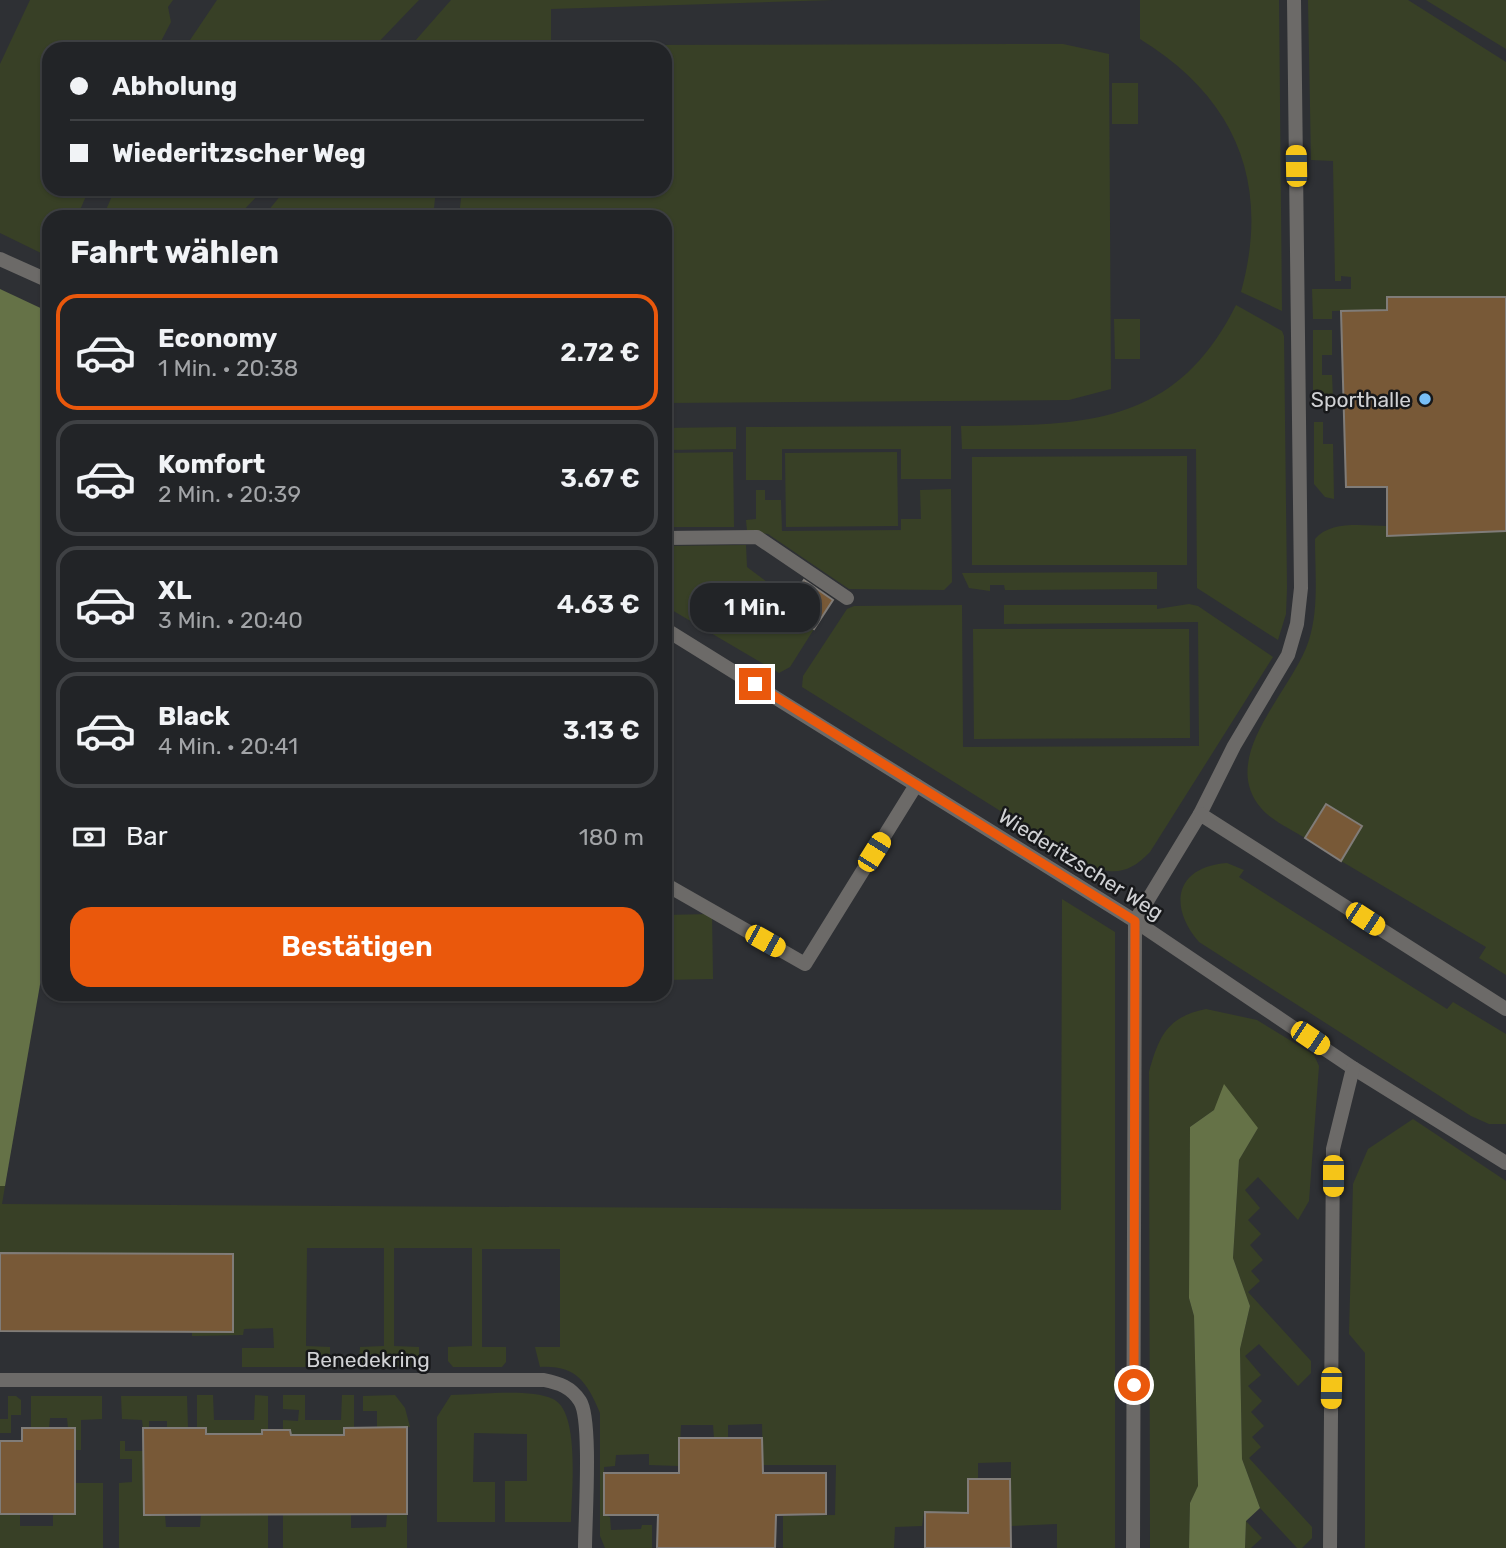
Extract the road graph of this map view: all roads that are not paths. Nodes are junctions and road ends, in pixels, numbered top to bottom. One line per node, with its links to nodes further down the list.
1 (1294, 0): 8 (street)
2 (0, 259): 3 (street)
3 (42, 278)
4 (672, 538): 5 (street)
5 (846, 598)
6 (672, 633): 7 (street, Wiederitzscher Weg)
7 (916, 785): 9 (street); 10 (street, Wiederitzscher Weg)
8 (1200, 814): 10 (street); 11 (street)
9 (672, 888)
10 (1135, 921): 12 (street, Wiederitzscher Weg); 16 (street)
11 (1506, 1009)
12 (1353, 1068): 13 (street, Wiederitzscher Weg); 17 (street)
13 (1506, 1163)
14 (0, 1380): 15 (street, Benedekring)
15 (585, 1548)
16 (1133, 1548)
17 (1330, 1548)

